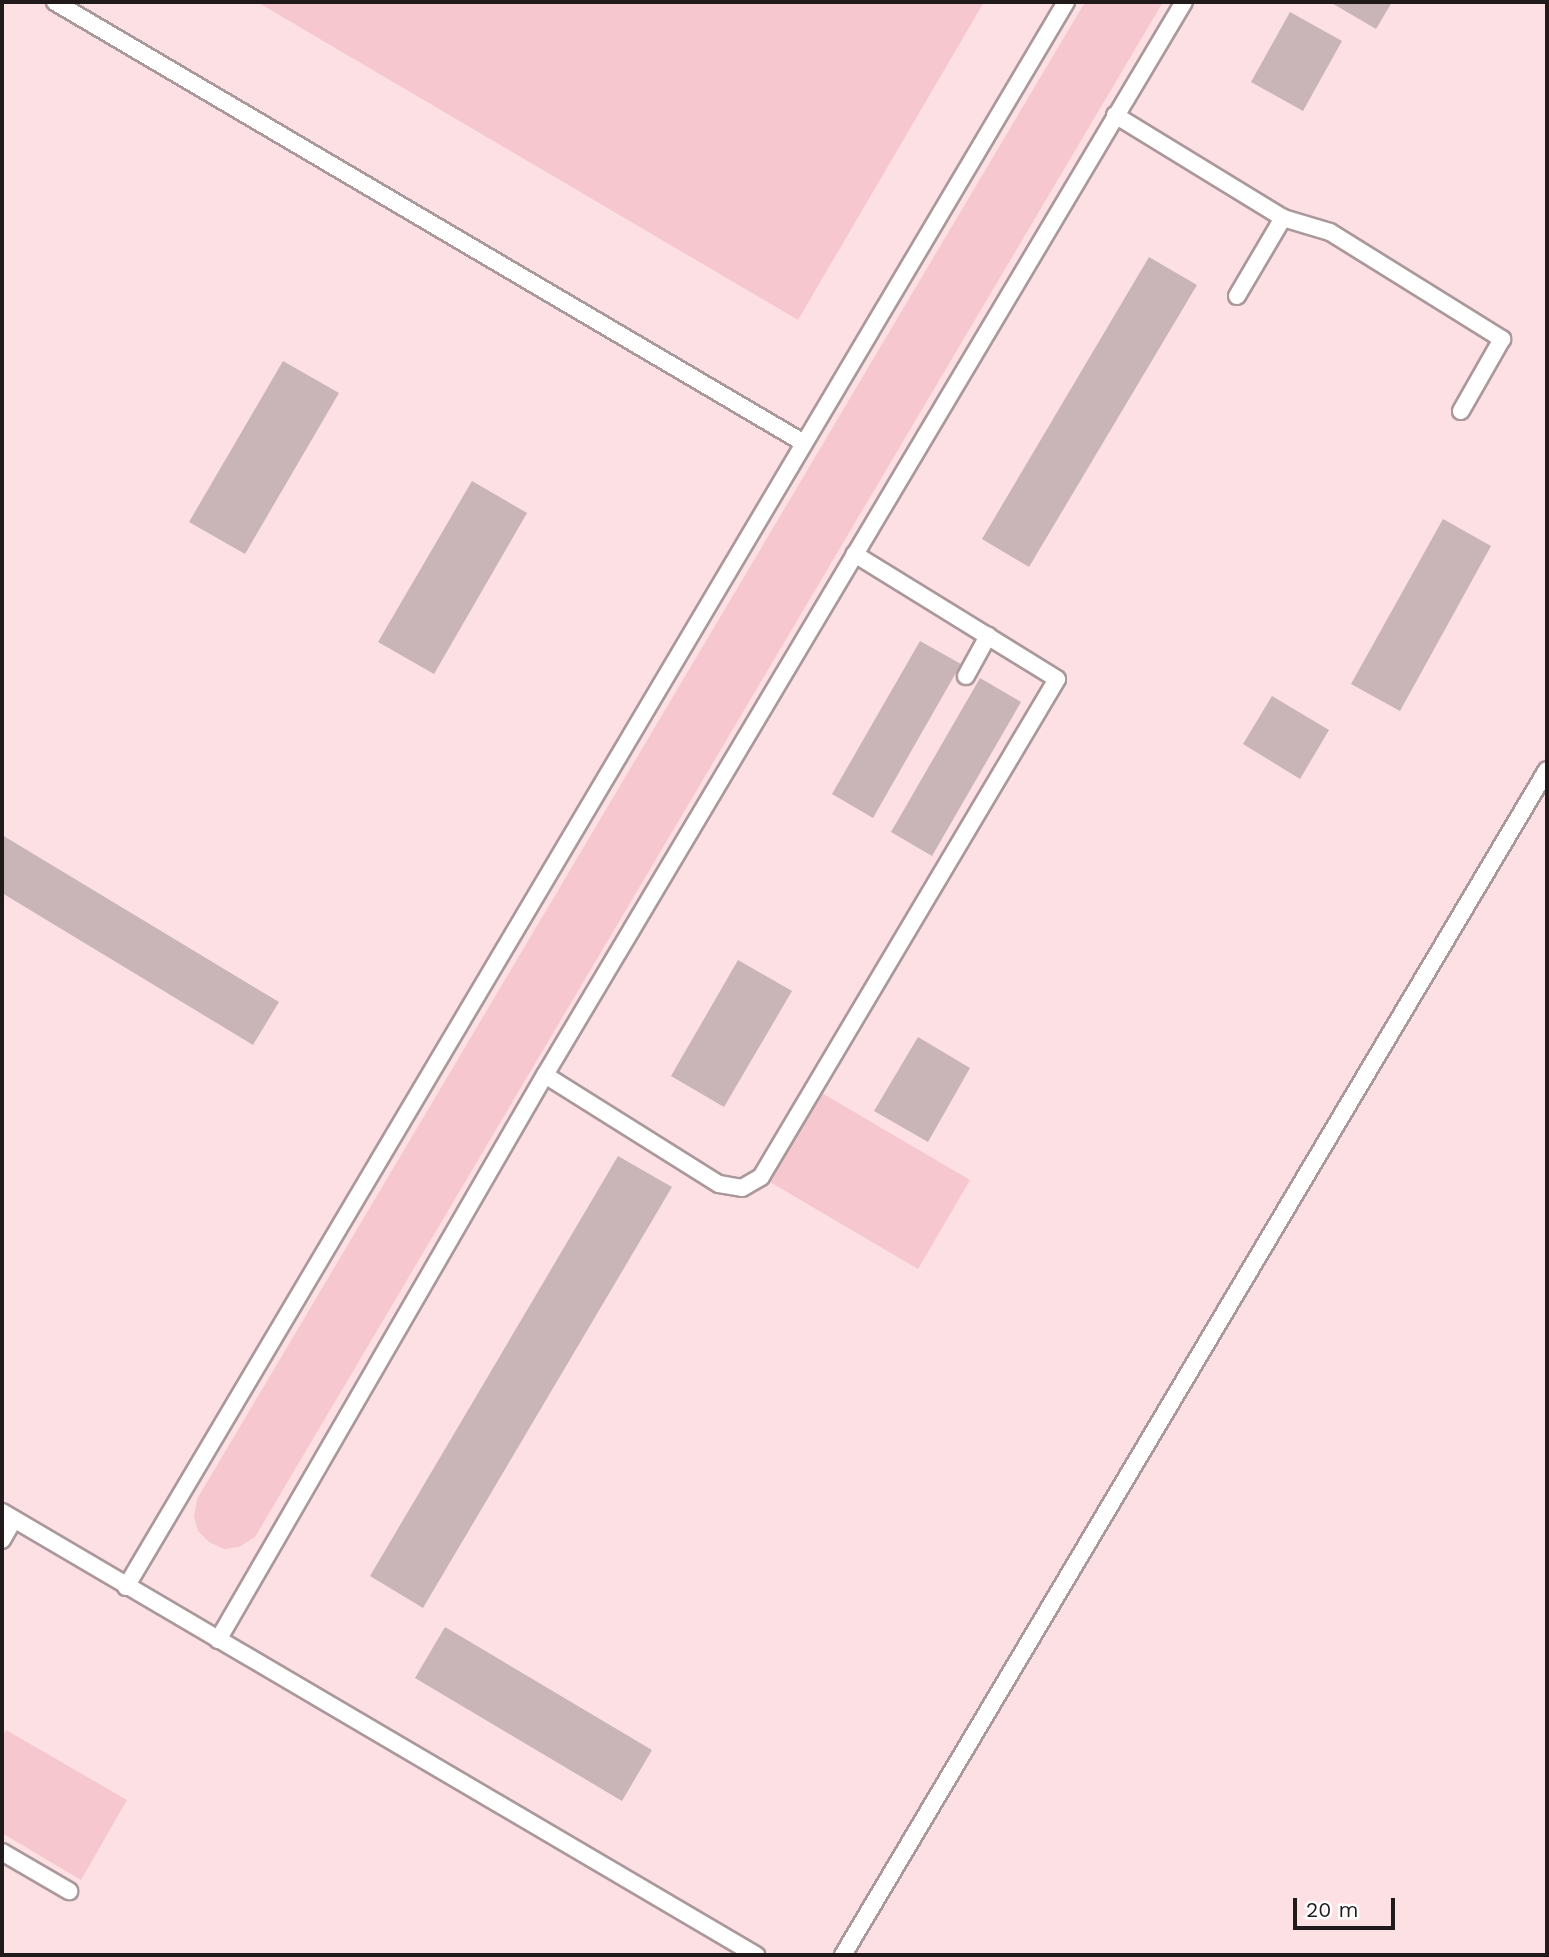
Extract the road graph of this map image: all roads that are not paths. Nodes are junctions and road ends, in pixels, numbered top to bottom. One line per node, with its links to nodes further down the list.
1 (55, 2): 8 (lane)
2 (1066, 2): 8 (lane)
3 (1184, 2): 4 (lane)
4 (1115, 116): 5 (lane); 9 (lane)
5 (1283, 218): 6 (lane); 7 (lane)
6 (1237, 296)
7 (1461, 411)
8 (804, 443): 16 (lane)
9 (855, 554): 10 (lane); 13 (lane)
10 (988, 636): 11 (lane); 13 (lane)
11 (966, 676)
12 (1547, 770): 21 (lane)
13 (545, 1074): 17 (lane)
14 (8, 1516): 15 (lane); 16 (lane)
15 (2, 1540)
16 (126, 1587): 17 (lane)
17 (218, 1640): 20 (lane)
18 (2, 1852): 19 (lane)
19 (69, 1891)
20 (756, 1955)
21 (843, 1955)

